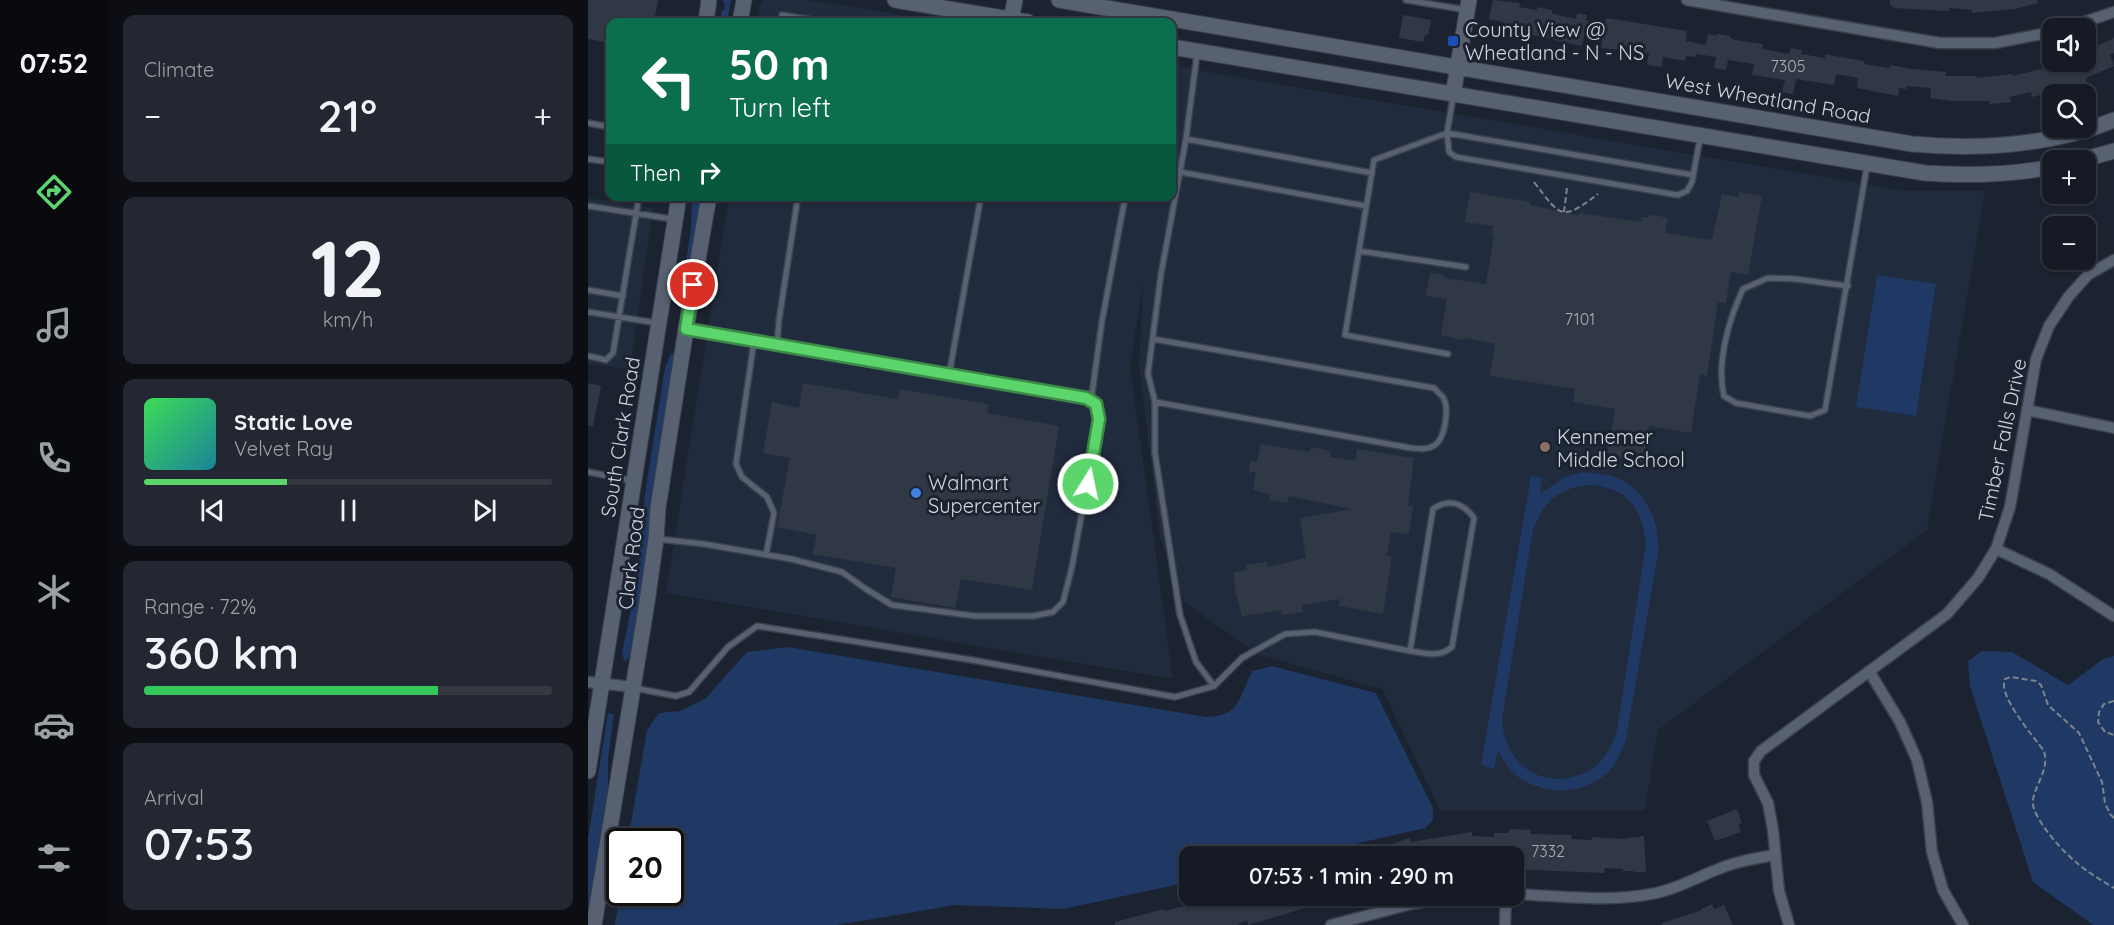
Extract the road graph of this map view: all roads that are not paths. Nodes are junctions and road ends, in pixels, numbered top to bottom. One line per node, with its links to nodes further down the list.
1 (709, 0): 10 (main road)
2 (744, 0): 11 (main road)
3 (896, 0): 14 (main road)
4 (1015, 0): 15 (main road)
5 (1059, 0): 16 (main road, West Wheatland Road)
6 (1406, 0): 8 (lane)
7 (1687, 0): 20 (street)
8 (1468, 5): 23 (main road)
9 (2114, 12): 17 (street)
10 (707, 18)
11 (741, 18)
12 (782, 18): 13 (lane)
13 (800, 18)
14 (995, 18)
15 (1012, 18)
16 (1165, 18)
17 (2096, 18)
18 (1176, 20): 19 (main road, West Wheatland Road)
19 (1200, 24): 22 (main road); 23 (main road, West Wheatland Road)
20 (2042, 35)
21 (1176, 48): 22 (main road)
22 (1197, 51): 24 (main road); 32 (lane)
23 (1458, 67): 24 (main road); 25 (main road, West Wheatland Road)
24 (1454, 94): 29 (lane); 30 (main road)
25 (1686, 106): 30 (main road); 31 (main road, West Wheatland Road)
26 (2114, 120): 31 (main road, West Wheatland Road)
27 (588, 123): 28 (lane)
28 (606, 126)
29 (1447, 133): 40 (lane); 41 (lane); 41 (lane)
30 (1700, 136): 37 (main road); 41 (lane)
31 (1873, 137): 37 (main road)
32 (1186, 139): 39 (lane); 40 (lane)
33 (2114, 151): 34 (main road)
34 (2096, 156)
35 (588, 159): 36 (lane)
36 (606, 161)
37 (1868, 165): 38 (main road); 57 (lane)
38 (2042, 169)
39 (1180, 172): 42 (lane); 51 (lane)
40 (1372, 173): 51 (lane)
41 (1693, 175)
42 (1176, 193)
43 (638, 201): 52 (lane)
44 (678, 201): 53 (main road, South Clark Road)
45 (708, 201): 63 (main road, Clark Road)
46 (797, 201): 66 (lane)
47 (980, 201): 69 (lane)
48 (1122, 201): 70 (lane)
49 (1175, 201): 64 (lane)
50 (588, 206): 52 (lane)
51 (1366, 206): 54 (lane)
52 (637, 214): 53 (lane); 59 (lane)
53 (676, 220): 62 (main road, South Clark Road)
54 (1359, 251): 56 (lane); 67 (lane)
55 (2114, 260): 72 (street, Timber Falls Drive)
56 (1466, 267)
57 (1848, 286): 57 (lane)
58 (588, 290): 59 (lane)
59 (623, 296): 61 (lane)
60 (588, 312): 61 (lane)
61 (620, 317): 62 (lane); 68 (lane)
62 (660, 324): 63 (main road); 75 (main road, South Clark Road)
63 (686, 329): 65 (lane); 76 (main road, Clark Road)
64 (1153, 339): 71 (lane); 71 (lane)
65 (754, 341): 66 (lane); 78 (lane)
66 (777, 345): 69 (lane)
67 (1448, 354)
68 (588, 357)
69 (950, 375): 70 (lane)
70 (1091, 401): 78 (lane)
71 (1155, 402): 83 (lane)
72 (2027, 410): 73 (street); 77 (street, Timber Falls Drive)
73 (2114, 428)
74 (588, 472): 75 (lane)
75 (634, 481): 82 (main road, South Clark Road)
76 (656, 539): 78 (lane); 84 (main road, Clark Road)
77 (1996, 549): 79 (street); 81 (street, Timber Falls Drive)
78 (766, 555)
79 (2114, 616)
80 (1410, 651): 80 (lane); 83 (lane)
81 (1869, 671): 86 (street, Timber Falls Drive); 94 (street)
82 (595, 683): 84 (street); 85 (main road, South Clark Road)
83 (1214, 686): 84 (lane)
84 (633, 687): 91 (main road, Clark Road)
85 (588, 771)
86 (1774, 855): 87 (street); 93 (street)
87 (1524, 894)
88 (1404, 906): 90 (street)
89 (1506, 906): 92 (street)
90 (1337, 924)
91 (594, 925)
92 (1505, 925)
93 (1789, 925)
94 (1963, 925)

